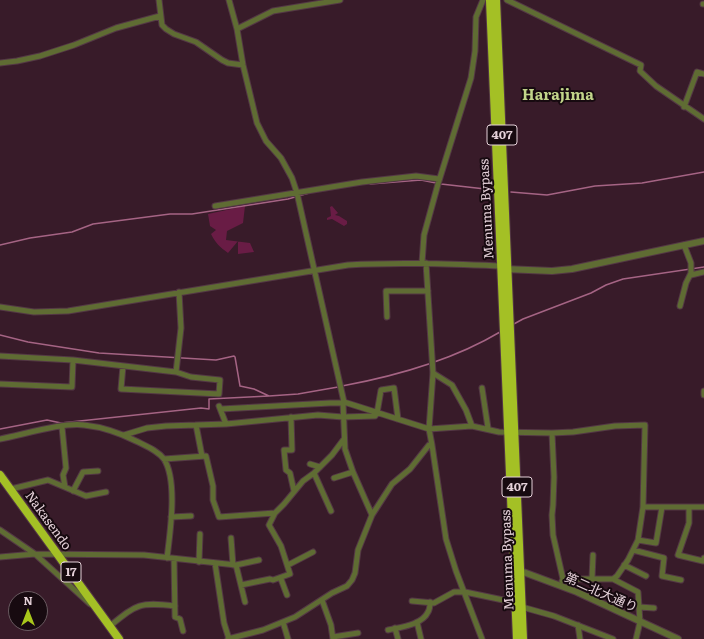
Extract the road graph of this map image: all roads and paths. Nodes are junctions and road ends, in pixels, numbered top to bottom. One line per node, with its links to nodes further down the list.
1 (159, 0): 8 (street)
2 (229, 0): 9 (street)
3 (340, 0): 9 (street)
4 (483, 0): 15 (street)
5 (490, 0): 21 (highway, Menuma Bypass / 407)
6 (496, 0): 21 (highway, Menuma Bypass / 407)
7 (507, 0): 13 (street)
8 (160, 16): 10 (street); 11 (street)
9 (237, 29): 11 (street)
10 (0, 63)
11 (243, 65): 16 (street)
12 (704, 74): 13 (street)
13 (684, 107): 14 (street)
14 (704, 119)
15 (439, 182): 16 (street); 20 (street)
16 (297, 193): 17 (street); 22 (street)
17 (215, 206)
18 (704, 241): 19 (street)
19 (684, 245): 21 (street); 24 (street)
20 (424, 263): 21 (street); 22 (street); 25 (street)
21 (505, 269): 50 (highway, Menuma Bypass / 407)
22 (314, 270): 26 (street); 39 (street)
23 (704, 272): 24 (street)
24 (691, 274): 27 (street)
25 (428, 291): 29 (street); 34 (street)
26 (179, 292): 28 (street); 33 (street)
27 (680, 306)
28 (0, 307)
29 (388, 317)
30 (0, 356): 31 (street)
31 (73, 360): 32 (street); 35 (street)
32 (123, 366): 33 (street); 33 (street)
33 (176, 372)
34 (433, 373): 47 (street); 49 (street)
35 (0, 384)
36 (482, 388): 48 (street)
37 (704, 391): 38 (street)
38 (704, 395)
39 (343, 403): 40 (street); 42 (street); 44 (street)
40 (377, 413): 42 (street); 43 (street); 43 (street)
41 (291, 417): 42 (street); 44 (street); 68 (street)
42 (343, 417): 54 (street)
43 (398, 419): 49 (street)
44 (226, 424): 45 (street)
45 (196, 425): 52 (street); 56 (street)
46 (62, 426): 52 (street); 53 (street); 65 (street)
47 (472, 426): 48 (street); 49 (street)
48 (488, 428): 50 (street)
49 (429, 430): 55 (street)
50 (511, 432): 51 (street); 98 (highway, Menuma Bypass / 407)
51 (552, 433): 70 (street); 101 (street)
52 (124, 435): 57 (street)
53 (0, 439)
54 (344, 439): 59 (street); 61 (street)
55 (432, 444): 76 (street); 107 (street)
56 (202, 456): 57 (street); 75 (street)
57 (164, 459): 78 (street)
58 (310, 464): 59 (street)
59 (320, 467): 62 (street)
60 (98, 471): 67 (street)
61 (353, 472): 64 (street); 76 (street)
62 (314, 473): 68 (street); 74 (street)
63 (0, 475): 66 (highway, Nakasendo / 17)
64 (334, 478)
65 (64, 487): 66 (street); 67 (street)
66 (11, 490): 86 (highway, Nakasendo / 17)
67 (73, 491): 69 (street)
68 (294, 491): 75 (street)
69 (106, 492)
70 (643, 507): 71 (street); 82 (street)
71 (662, 507): 72 (street); 82 (street)
72 (689, 507): 73 (street); 90 (street)
73 (704, 507)
74 (331, 511)
75 (275, 513): 96 (street)
76 (372, 515): 109 (street)
77 (191, 516): 78 (street)
78 (171, 517): 89 (street)
79 (0, 530): 85 (street)
80 (200, 534): 93 (street)
81 (231, 538): 95 (street)
82 (638, 540): 83 (street)
83 (633, 550): 97 (street); 104 (street)
84 (313, 552): 96 (street)
85 (35, 554): 86 (street); 88 (street); 118 (street)
86 (58, 555): 89 (street); 118 (highway, Nakasendo / 17)
87 (593, 555): 102 (street)
88 (0, 557)
89 (167, 558): 91 (street)
90 (704, 558)
91 (174, 559): 93 (street); 114 (street)
92 (259, 560): 95 (street)
93 (199, 562): 94 (street)
94 (215, 563): 95 (street); 130 (street)
95 (234, 565): 105 (street)
96 (288, 565): 100 (street)
97 (624, 565): 99 (street); 103 (street)
98 (517, 570): 106 (street, 第二北大通り); 113 (highway, Menuma Bypass / 407); 115 (highway, Menuma Bypass / 407)
99 (646, 576)
100 (281, 578): 105 (street); 108 (street)
101 (563, 579): 102 (street); 106 (street)
102 (592, 579): 103 (street)
103 (613, 579): 116 (street)
104 (681, 580)
105 (241, 585): 111 (street)
106 (560, 586): 121 (street, 第二北大通り)
107 (464, 592): 112 (street); 113 (street); 134 (street)
108 (287, 595)
109 (322, 600): 119 (street); 128 (street)
110 (412, 601): 112 (street)
111 (245, 602)
112 (430, 602): 120 (street)
113 (515, 602): 135 (highway, Menuma Bypass / 407)
114 (175, 606): 123 (street); 126 (street)
115 (522, 607): 122 (street); 136 (highway, Menuma Bypass / 407)
116 (639, 607): 117 (street); 121 (street)
117 (654, 608)
118 (101, 614): 123 (highway, Nakasendo / 17)
119 (283, 622): 130 (street); 131 (street)
120 (417, 622): 124 (street); 133 (street)
121 (640, 622): 139 (street); 140 (street, 第二北大通り)
122 (578, 625): 137 (street); 138 (street)
123 (110, 626): 129 (highway, Nakasendo / 17)
124 (395, 628): 125 (street); 132 (street)
125 (388, 630)
126 (183, 631)
127 (358, 633): 128 (street)
128 (333, 638)
129 (119, 639)
130 (229, 639)
131 (288, 639)
132 (398, 639)
133 (421, 639)
134 (482, 639)
135 (517, 639)
136 (523, 639)
137 (580, 639)
138 (613, 639)
139 (636, 639)
140 (678, 639)

